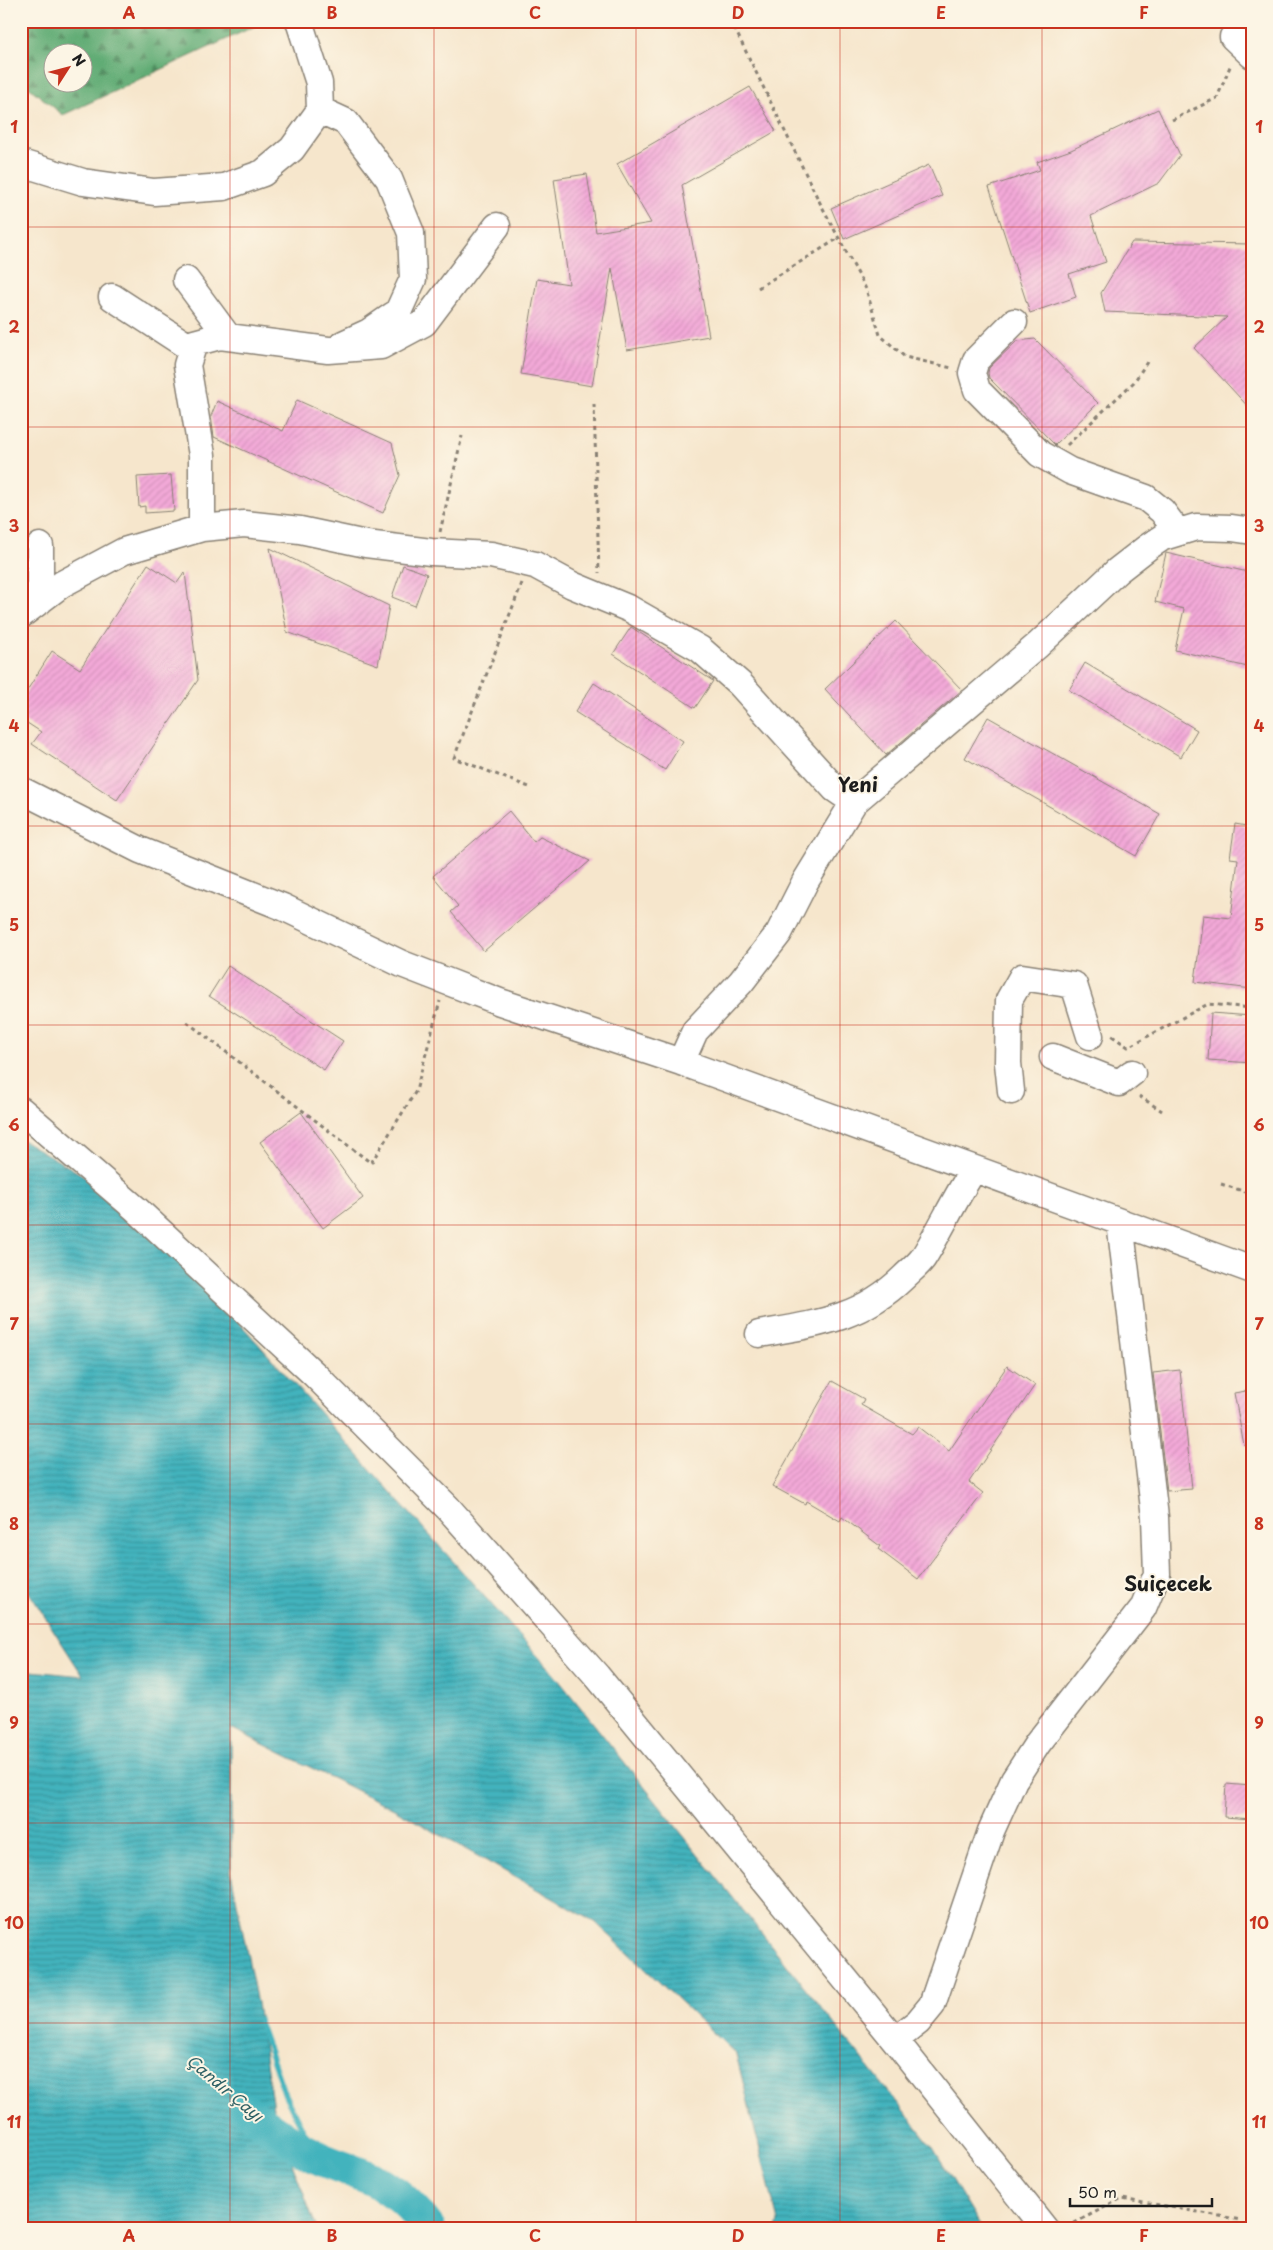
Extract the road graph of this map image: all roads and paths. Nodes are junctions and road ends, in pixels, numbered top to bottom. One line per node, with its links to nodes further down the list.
1 (299, 21): 4 (street)
2 (730, 21): 8 (path)
3 (1241, 45): 5 (path)
4 (320, 110): 6 (street); 15 (street)
5 (1172, 120)
6 (21, 163)
7 (497, 226): 15 (street)
8 (839, 238): 10 (path); 17 (path)
9 (186, 280): 13 (street)
10 (758, 288)
11 (112, 296): 14 (street)
12 (1014, 322): 17 (street)
13 (228, 337): 14 (street); 15 (street)
14 (192, 349): 21 (street)
15 (328, 350)
16 (1147, 362): 20 (path)
17 (972, 373): 20 (street)
18 (594, 404): 27 (path)
19 (462, 436): 25 (path)
20 (1049, 461): 23 (street)
21 (202, 528): 25 (street); 28 (street)
22 (1252, 531): 23 (street)
23 (1178, 532): 31 (street)
24 (40, 546): 28 (street)
25 (435, 552): 26 (street)
26 (529, 564): 27 (street); 29 (path)
27 (600, 596): 31 (street)
28 (30, 608)
29 (529, 787)
30 (21, 790): 32 (street)
31 (854, 802): 37 (street)
32 (446, 981): 34 (path); 37 (street)
33 (1252, 1008): 35 (path)
34 (187, 1022)
35 (1098, 1034): 39 (street)
36 (1053, 1057): 38 (street)
37 (681, 1062): 41 (street)
38 (1132, 1073)
39 (1011, 1091)
40 (21, 1110): 47 (street)
41 (974, 1169): 44 (street); 46 (street)
42 (1221, 1184): 43 (path)
43 (1252, 1194)
44 (1120, 1222): 45 (street); 47 (street)
45 (1252, 1270)
46 (759, 1334)
47 (895, 2040): 49 (street)
48 (1241, 2220): 50 (path)
49 (1045, 2229)
50 (1064, 2229)

